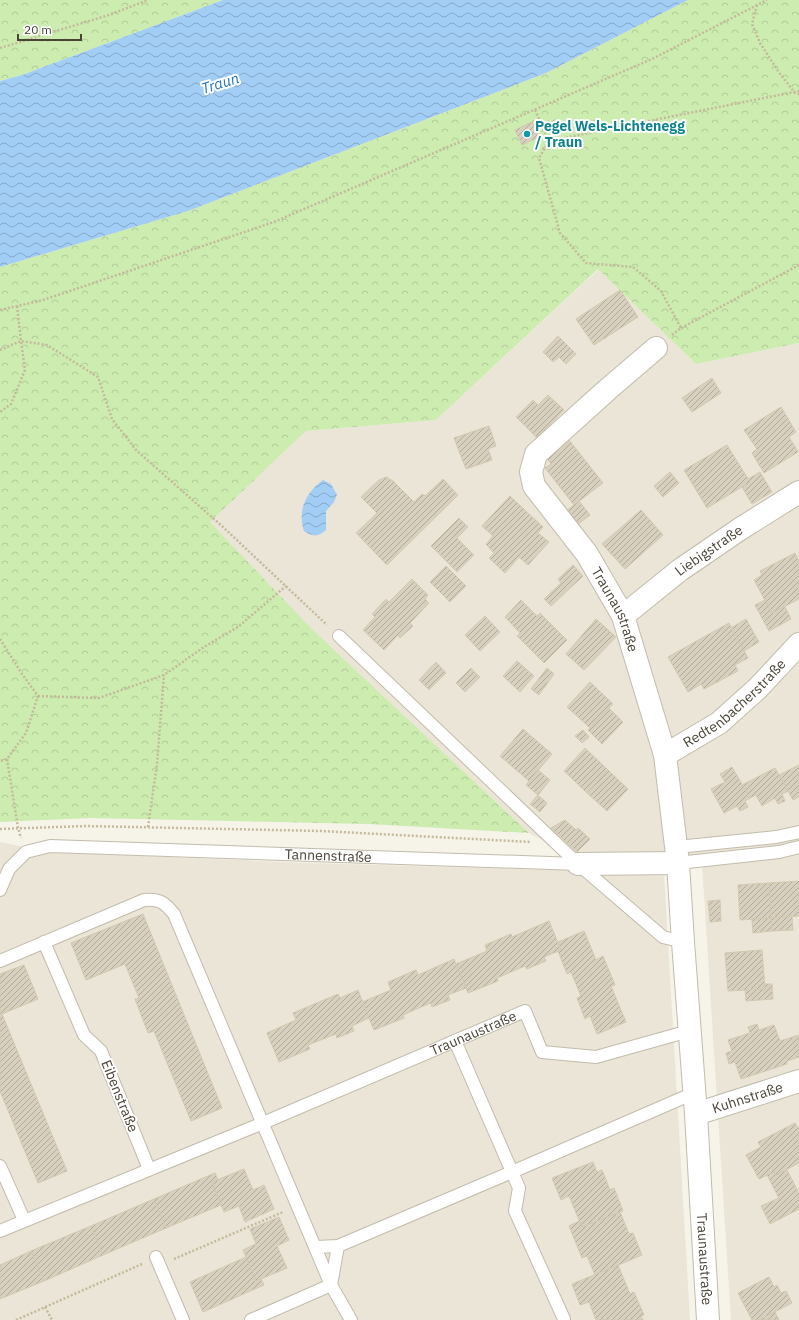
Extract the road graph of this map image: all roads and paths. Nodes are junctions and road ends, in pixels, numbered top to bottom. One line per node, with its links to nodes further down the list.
1 (148, 0): 4 (path)
2 (766, 0): 3 (path)
3 (756, 5): 6 (path); 8 (path)
4 (0, 48)
5 (799, 91): 6 (path)
6 (795, 93): 7 (path); 9 (path)
7 (799, 94)
8 (535, 110): 9 (path); 11 (path)
9 (549, 141): 13 (path)
10 (799, 265): 13 (path)
11 (17, 306): 12 (path); 14 (path)
12 (0, 310)
13 (681, 328): 15 (path)
14 (21, 341): 16 (path); 17 (path); 19 (path)
15 (656, 348): 20 (street, Traunaustraße)
16 (0, 350)
17 (0, 412)
18 (799, 492): 20 (street, Liebigstraße)
19 (286, 586): 21 (path); 24 (path)
20 (623, 616): 26 (street, Traunaustraße)
21 (339, 636): 36 (lane)
22 (0, 639): 25 (path)
23 (799, 644): 26 (street, Redtenbacherstraße)
24 (164, 675): 25 (path); 29 (path)
25 (38, 696): 27 (path)
26 (665, 755): 35 (street, Traunaustraße)
27 (7, 760): 28 (path); 30 (path)
28 (0, 761)
29 (148, 827): 30 (path); 33 (path)
30 (18, 828): 31 (path)
31 (0, 829)
32 (799, 832): 35 (lane)
33 (532, 842)
34 (799, 847): 35 (lane)
35 (677, 855): 36 (street, Tannenstraße); 39 (street, Traunaustraße)
36 (578, 864): 37 (lane, Tannenstraße); 39 (lane)
37 (0, 890)
38 (44, 942): 40 (lane); 45 (lane); 47 (lane, Eibenstraße)
39 (683, 942): 41 (street, Traunaustraße)
40 (0, 961)
41 (689, 1031): 42 (lane, Traunaustraße); 44 (street, Traunaustraße)
42 (455, 1041): 45 (lane, Traunaustraße); 48 (lane)
43 (799, 1081): 44 (street, Kuhnstraße)
44 (695, 1104): 48 (lane); 61 (street, Traunaustraße)
45 (263, 1123): 47 (lane); 52 (lane)
46 (0, 1166): 49 (lane)
47 (149, 1169): 49 (lane)
48 (512, 1172): 51 (lane); 56 (lane)
49 (24, 1220): 50 (lane)
50 (0, 1231)
51 (338, 1246): 52 (lane); 54 (lane)
52 (316, 1247): 54 (lane)
53 (156, 1257): 58 (lane)
54 (331, 1285): 59 (lane); 60 (lane)
55 (45, 1307): 57 (path)
56 (564, 1319)
57 (52, 1320)
58 (183, 1320)
59 (251, 1320)
60 (351, 1320)
61 (708, 1320)

